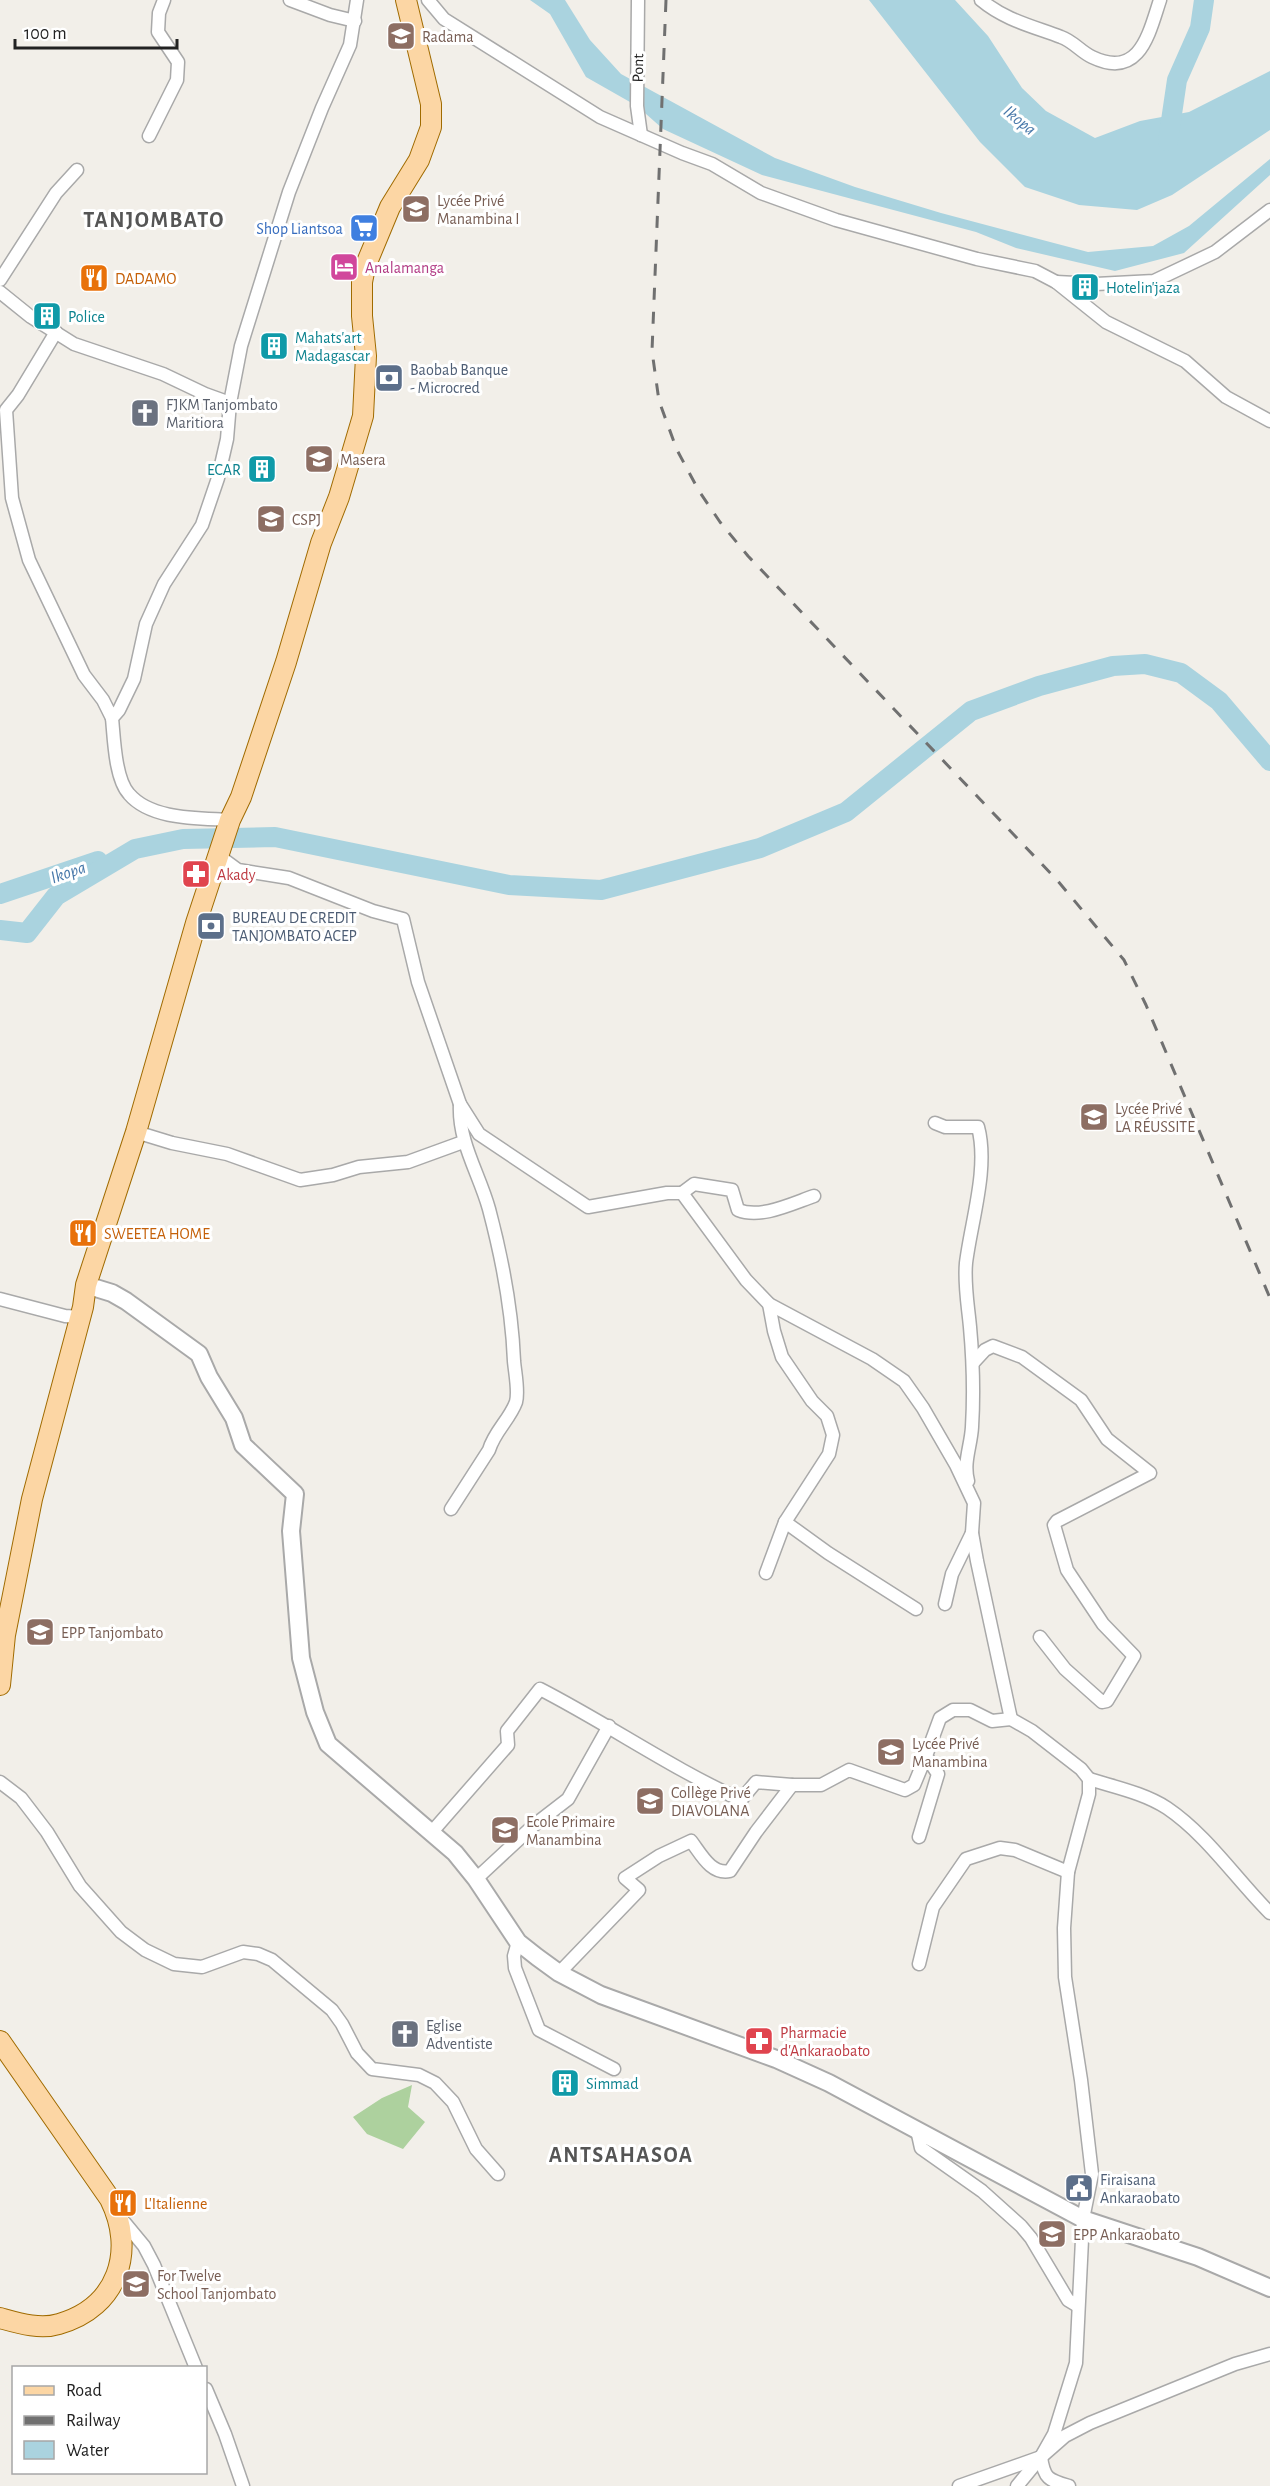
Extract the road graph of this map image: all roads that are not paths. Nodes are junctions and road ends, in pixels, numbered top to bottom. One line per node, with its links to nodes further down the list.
1 (164, 0): 11 (street)
2 (290, 0): 9 (street)
3 (357, 0): 9 (street)
4 (406, 0): 23 (main road)
5 (428, 0): 10 (street)
6 (638, 0): 10 (street, Pont)
7 (981, 0): 8 (street)
8 (1160, 0)
9 (355, 21): 20 (street)
10 (641, 135): 15 (street)
11 (149, 136)
12 (77, 170): 14 (street)
13 (1270, 210): 16 (street)
14 (0, 280)
15 (1056, 282): 16 (street); 18 (street)
16 (1096, 284): 18 (street)
17 (0, 292): 19 (street)
18 (1086, 306): 21 (street)
19 (56, 332): 20 (street); 22 (street)
20 (230, 403): 22 (street)
21 (1270, 421)
22 (112, 718): 23 (street)
23 (224, 838): 24 (street); 26 (main road)
24 (460, 1104): 27 (street); 28 (street)
25 (934, 1123): 34 (street)
26 (136, 1132): 27 (street); 30 (main road)
27 (463, 1142): 36 (street)
28 (682, 1194): 29 (street); 32 (street)
29 (814, 1196)
30 (86, 1285): 33 (main road); 50 (street)
31 (0, 1299): 33 (street)
32 (769, 1304): 35 (street); 37 (street)
33 (80, 1317): 43 (main road)
34 (973, 1363): 35 (street); 42 (street)
35 (974, 1503): 38 (street)
36 (451, 1509)
37 (784, 1522): 39 (street); 41 (street)
38 (972, 1533): 40 (street); 44 (street)
39 (766, 1573)
40 (945, 1604)
41 (916, 1609)
42 (1040, 1637)
43 (0, 1685)
44 (1011, 1719): 46 (street); 47 (street)
45 (609, 1726): 49 (street); 50 (street); 53 (street)
46 (926, 1756): 49 (street); 51 (street)
47 (1089, 1779): 52 (street); 54 (street)
48 (0, 1782): 61 (street)
49 (792, 1785): 57 (street)
50 (431, 1833): 53 (street)
51 (919, 1837)
52 (1068, 1872): 56 (street); 63 (street)
53 (476, 1879): 55 (street)
54 (1270, 1913)
55 (518, 1942): 57 (street); 59 (street)
56 (919, 1964)
57 (560, 1973): 60 (street)
58 (0, 2041): 62 (main road)
59 (614, 2068)
60 (917, 2130): 63 (street); 65 (street)
61 (498, 2174)
62 (119, 2216): 66 (main road); 68 (street)
63 (1083, 2219): 64 (street); 65 (street)
64 (1270, 2288)
65 (1078, 2306): 70 (street)
66 (0, 2318)
67 (1270, 2354): 70 (street)
68 (196, 2366)
69 (207, 2391): 72 (street)
70 (1041, 2457): 71 (street); 73 (street); 74 (street)
71 (1050, 2483): 75 (street)
72 (243, 2486)
73 (959, 2486)
74 (1017, 2486)
75 (1069, 2486)

